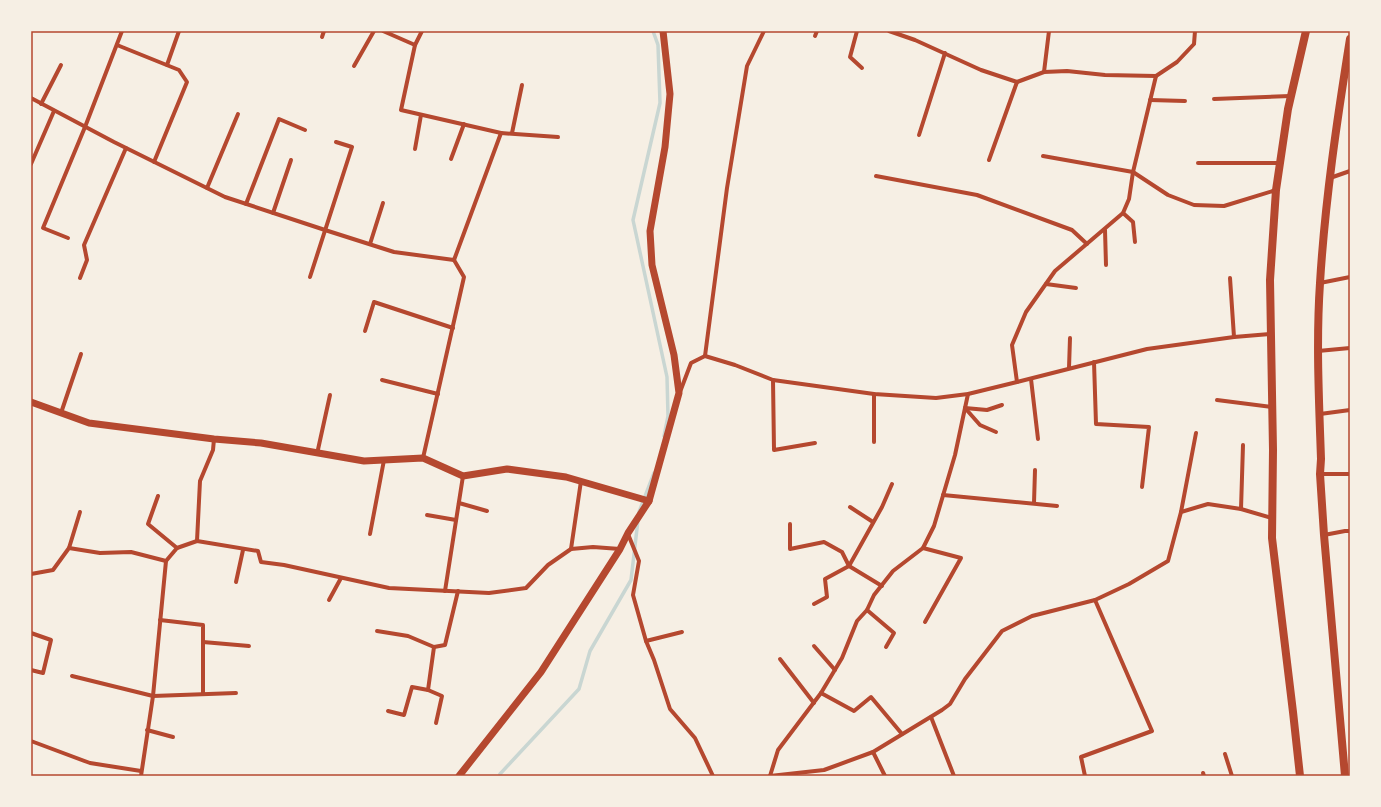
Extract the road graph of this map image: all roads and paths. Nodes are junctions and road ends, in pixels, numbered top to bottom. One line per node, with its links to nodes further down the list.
1 (122, 31): 19 (street)
2 (179, 31): 23 (street)
3 (324, 31): 17 (street)
4 (374, 31): 24 (street)
5 (383, 31): 20 (street)
6 (422, 31): 20 (street)
7 (663, 31): 97 (street)
8 (764, 31): 90 (street)
9 (817, 31): 16 (street)
10 (857, 31): 25 (street)
11 (890, 31): 15 (street)
12 (1049, 31): 26 (street)
13 (1195, 31): 27 (street)
14 (1306, 31): 30 (main road)
15 (896, 32): 21 (street)
16 (815, 36)
17 (322, 37)
18 (1350, 38): 60 (main road)
19 (117, 45): 23 (street); 40 (street)
20 (415, 45): 38 (street)
21 (945, 54): 28 (street); 44 (street)
22 (61, 65): 35 (street)
23 (167, 65): 53 (street)
24 (354, 66)
25 (862, 68)
26 (1044, 72): 27 (street); 28 (street)
27 (1156, 76): 33 (street)
28 (1017, 82): 52 (street)
29 (522, 85): 43 (street)
30 (1291, 96): 32 (street); 55 (main road)
31 (31, 98): 35 (street)
32 (1214, 99)
33 (1150, 100): 34 (street); 58 (street)
34 (1185, 101)
35 (41, 104): 36 (street)
36 (54, 111): 40 (street); 56 (street)
37 (238, 114): 61 (street)
38 (421, 115): 39 (street); 48 (street)
39 (464, 124): 42 (street); 50 (street)
40 (86, 127): 47 (street); 69 (street)
41 (305, 130): 64 (street)
42 (501, 132): 43 (street); 73 (street)
43 (512, 133): 45 (street)
44 (919, 134)
45 (558, 137)
46 (336, 142): 67 (street)
47 (126, 148): 53 (street); 77 (street)
48 (415, 149)
49 (1043, 156): 58 (street)
50 (451, 159)
51 (291, 160): 65 (street)
52 (990, 160)
53 (154, 162): 61 (street)
54 (1198, 163): 55 (street)
55 (1280, 163): 62 (main road)
56 (31, 164)
57 (1350, 171): 60 (street)
58 (1133, 172): 62 (street); 66 (street)
59 (876, 176): 72 (street)
60 (1329, 178): 79 (main road)
61 (207, 188): 64 (street)
62 (1276, 190): 84 (main road)
63 (383, 203): 71 (street)
64 (246, 204): 65 (street)
65 (273, 213): 67 (street)
66 (1123, 213): 68 (street); 70 (street)
67 (325, 230): 71 (street); 75 (street)
68 (1105, 230): 72 (street); 74 (street)
69 (68, 238)
70 (1135, 242)
71 (370, 244): 73 (street)
72 (1087, 244): 80 (street)
73 (454, 260): 82 (street)
74 (1106, 265)
75 (310, 277)
76 (1350, 277): 79 (street)
77 (80, 278)
78 (1230, 278): 85 (street)
79 (1320, 283): 88 (main road)
80 (1046, 284): 81 (street); 96 (street)
81 (1076, 288)
82 (453, 328): 83 (street); 99 (street)
83 (365, 331)
84 (1270, 334): 85 (street); 105 (main road)
85 (1234, 337): 91 (street)
86 (1070, 338): 92 (street)
87 (1350, 348): 88 (street)
88 (1317, 351): 109 (main road)
89 (81, 354): 108 (street)
90 (705, 356): 95 (street); 97 (street)
91 (1094, 362): 92 (street); 126 (street)
92 (1069, 368): 93 (street)
93 (1031, 379): 96 (street); 113 (street)
94 (382, 380): 99 (street)
95 (773, 380): 100 (street); 115 (street)
96 (1017, 382): 101 (street)
97 (679, 393): 129 (street)
98 (330, 394): 117 (street)
99 (438, 394): 118 (street)
100 (874, 394): 101 (street); 114 (street)
101 (968, 394): 106 (street)
102 (1217, 400): 105 (street)
103 (31, 402): 108 (street)
104 (1002, 405): 106 (street)
105 (1273, 407): 139 (main road)
106 (965, 408): 110 (street); 127 (street)
107 (1350, 410): 109 (street)
108 (61, 413): 112 (street)
109 (1319, 414): 121 (main road)
110 (996, 432)
111 (1196, 433): 137 (street)
112 (214, 439): 117 (street); 147 (street)
113 (1038, 439)
114 (874, 442)
115 (815, 443)
116 (1243, 445): 134 (street)
117 (317, 454): 119 (street)
118 (424, 458): 119 (street); 123 (street)
119 (384, 460): 145 (street)
120 (1035, 470): 131 (street)
121 (1320, 474): 122 (street); 146 (main road)
122 (1350, 474)
123 (463, 476): 124 (street); 130 (street)
124 (581, 481): 129 (street); 151 (street)
125 (892, 484): 141 (street)
126 (1142, 487)
127 (943, 495): 131 (street); 150 (street)
128 (158, 496): 149 (street)
129 (649, 501): 144 (street)
130 (458, 503): 135 (street); 140 (street)
131 (1034, 503): 133 (street)
132 (850, 506): 141 (street)
133 (1057, 506)
134 (1241, 508): 137 (street); 139 (street)
135 (487, 511)
136 (80, 512): 148 (street)
137 (1180, 512): 163 (street)
138 (427, 515): 140 (street)
139 (1273, 518): 205 (main road)
140 (456, 520): 160 (street)
141 (873, 522): 155 (street)
142 (790, 524): 155 (street)
143 (1350, 531): 146 (street)
144 (628, 533): 152 (street); 171 (street)
145 (370, 534)
146 (1324, 535): 206 (main road)
147 (197, 541): 149 (street); 153 (street)
148 (69, 548): 154 (street); 156 (street)
149 (177, 548): 154 (street)
150 (923, 548): 159 (street); 167 (street)
151 (571, 549): 152 (street); 161 (street)
152 (620, 549): 198 (street)
153 (243, 550): 157 (street); 158 (street)
154 (166, 561): 166 (street)
155 (849, 566): 159 (street); 164 (street)
156 (31, 574)
157 (341, 578): 160 (street); 162 (street)
158 (236, 582)
159 (882, 586): 165 (street)
160 (445, 591): 161 (street)
161 (458, 591): 175 (street)
162 (329, 600)
163 (1095, 600): 188 (street); 203 (street)
164 (814, 604)
165 (867, 610): 176 (street); 179 (street)
166 (160, 620): 172 (street); 185 (street)
167 (925, 622)
168 (378, 631): 175 (street)
169 (682, 632): 171 (street)
170 (31, 633): 178 (street)
171 (646, 641): 199 (street)
172 (203, 642): 173 (street); 184 (street)
173 (249, 646)
174 (814, 646): 179 (street)
175 (434, 647): 181 (street)
176 (886, 648)
177 (780, 659): 186 (street)
178 (31, 670)
179 (835, 670): 183 (street)
180 (72, 676): 185 (street)
181 (428, 690): 187 (street); 189 (street)
182 (236, 693): 184 (street)
183 (821, 693): 186 (street); 191 (street)
184 (202, 694): 185 (street)
185 (153, 696): 190 (street)
186 (814, 703): 200 (street)
187 (388, 711)
188 (931, 717): 191 (street); 202 (street)
189 (436, 723)
190 (147, 730): 192 (street); 196 (street)
191 (902, 734): 194 (street)
192 (172, 737)
193 (31, 741): 196 (street)
194 (872, 752): 200 (street); 201 (street)
195 (1225, 754): 204 (street)
196 (141, 771): 197 (street)
197 (141, 776)
198 (459, 776)
199 (713, 776)
200 (770, 776)
201 (885, 776)
202 (954, 776)
203 (1085, 776)
204 (1232, 776)
205 (1300, 776)
206 (1345, 776)

